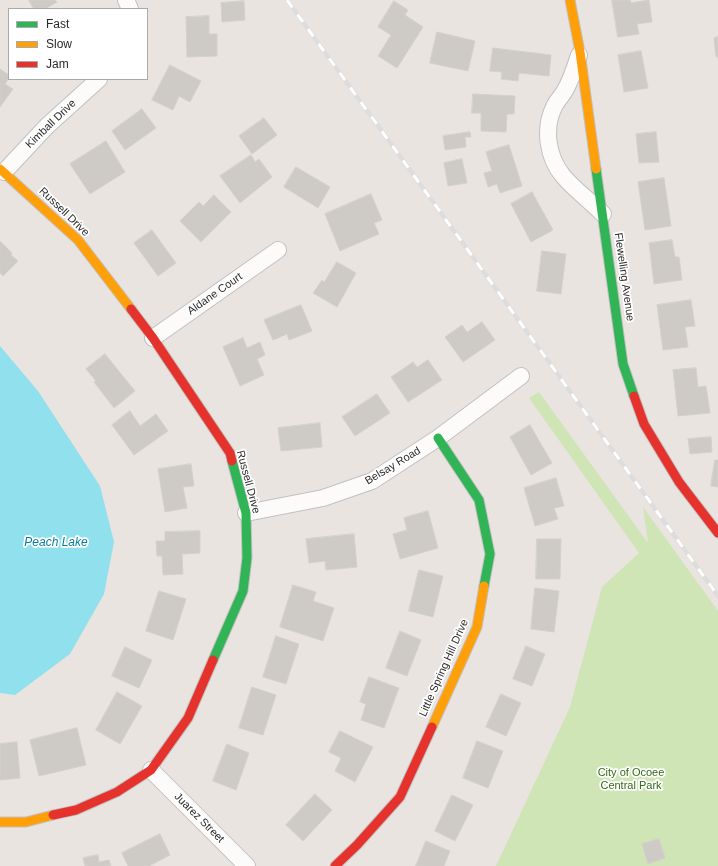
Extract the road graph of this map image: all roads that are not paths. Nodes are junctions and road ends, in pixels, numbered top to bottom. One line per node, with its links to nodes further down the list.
1 (570, 0): 2 (street, Flewelling Avenue)
2 (580, 52): 5 (street, Flewelling Avenue); 5 (street)
3 (98, 80): 4 (street, Kimball Drive)
4 (2, 171): 7 (street, Russell Drive)
5 (603, 214): 11 (street, Flewelling Avenue)
6 (278, 250): 7 (street, Aldane Court)
7 (153, 338): 10 (street, Russell Drive)
8 (521, 376): 9 (street, Belsay Road)
9 (438, 438): 10 (street, Belsay Road); 15 (street, Little Spring Hill Drive)
10 (246, 514): 12 (street, Russell Drive)
11 (718, 533)
12 (151, 770): 13 (street, Russell Drive); 14 (street, Juarez Street)
13 (0, 822)
14 (247, 866)
15 (335, 866)

